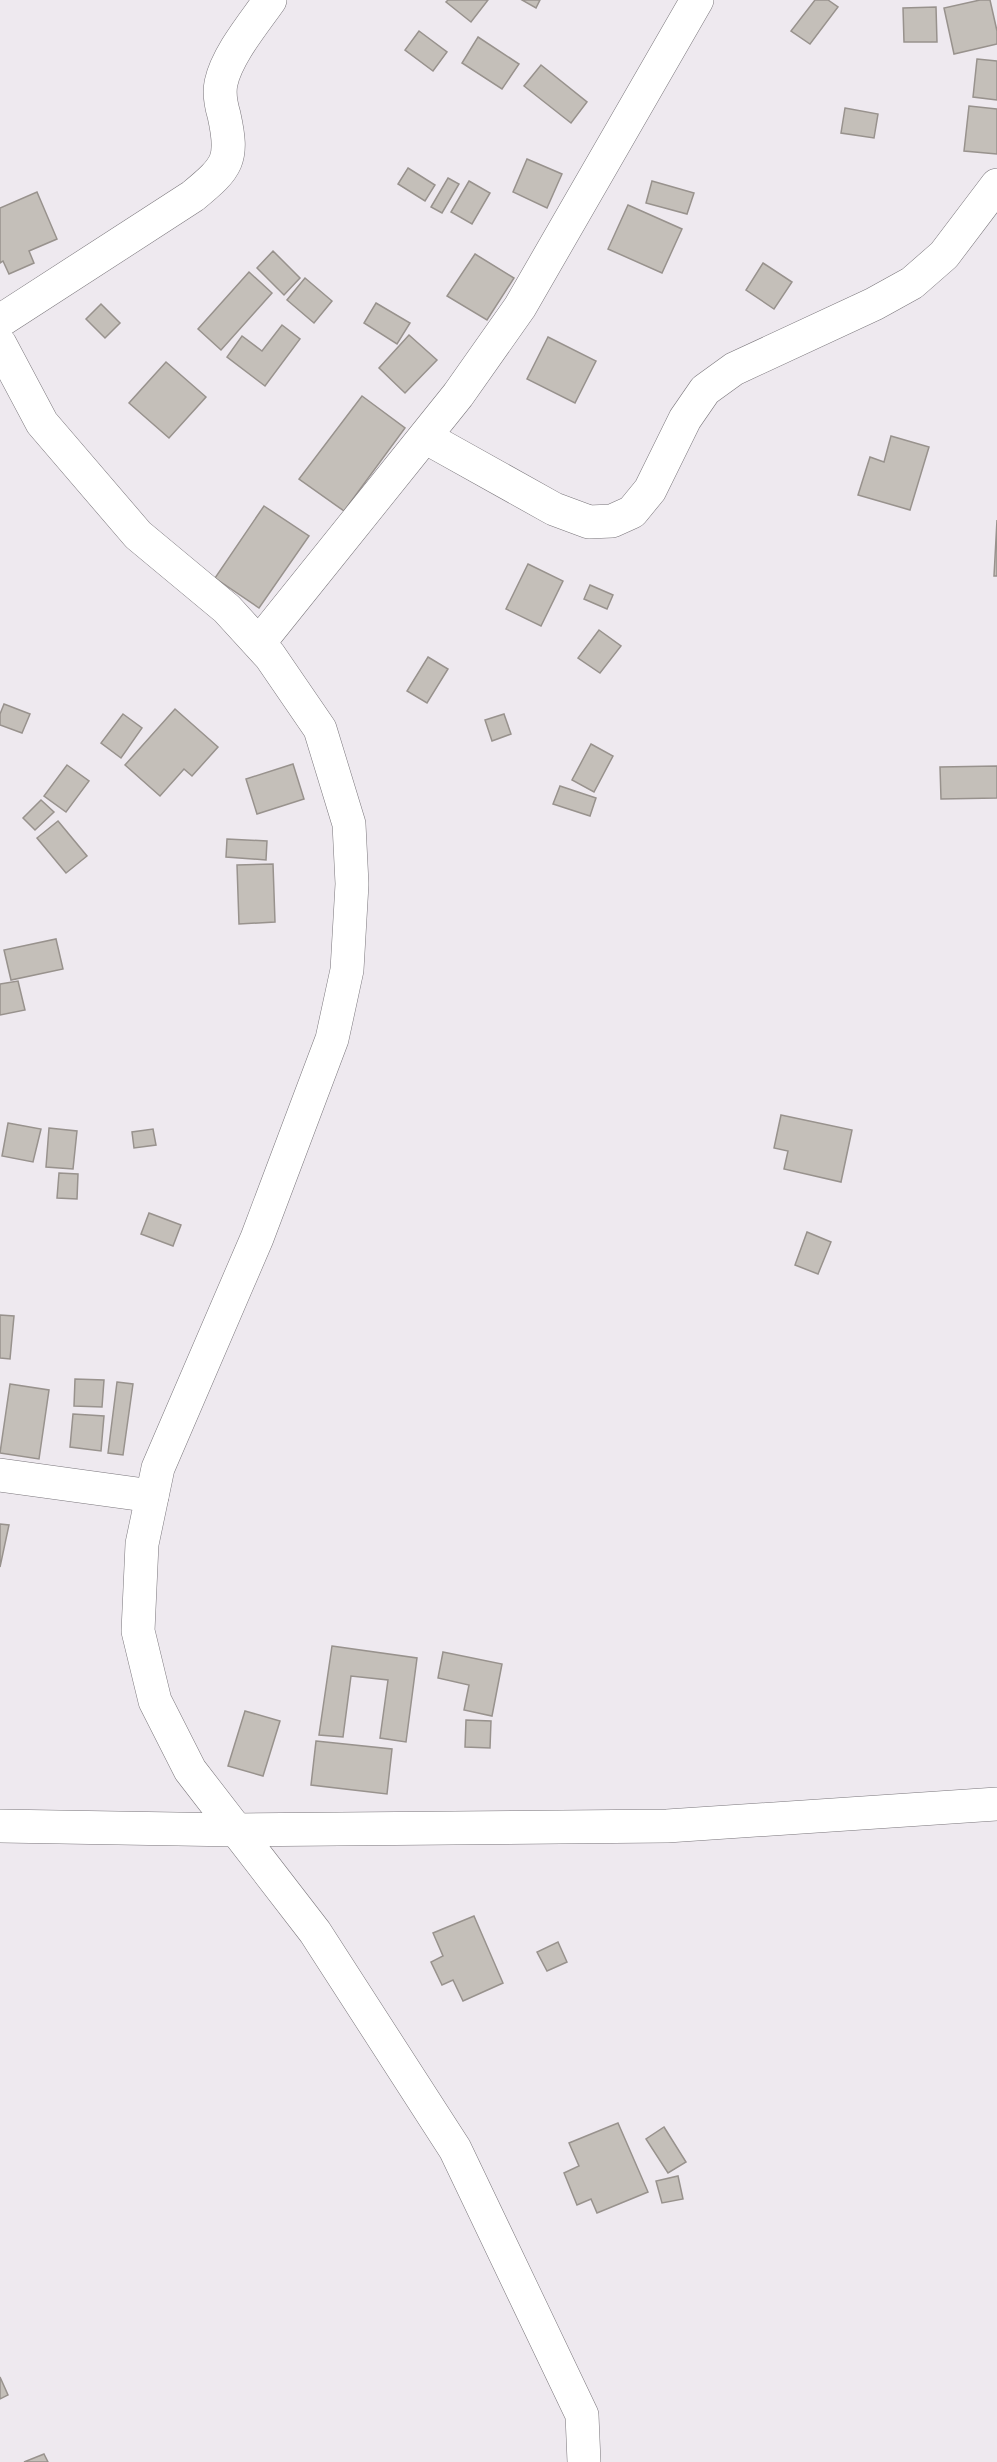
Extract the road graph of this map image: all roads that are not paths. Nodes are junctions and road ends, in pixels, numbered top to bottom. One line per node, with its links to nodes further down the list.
1 (270, 0): 4 (street)
2 (697, 0): 6 (street)
3 (997, 185): 6 (street)
4 (0, 321)
5 (0, 344): 7 (street)
6 (425, 437): 7 (street)
7 (259, 643): 9 (street)
8 (0, 1475): 9 (street)
9 (152, 1496): 12 (street)
10 (997, 1804): 12 (street)
11 (0, 1826): 12 (street)
12 (237, 1830): 13 (street)
13 (584, 2462)

